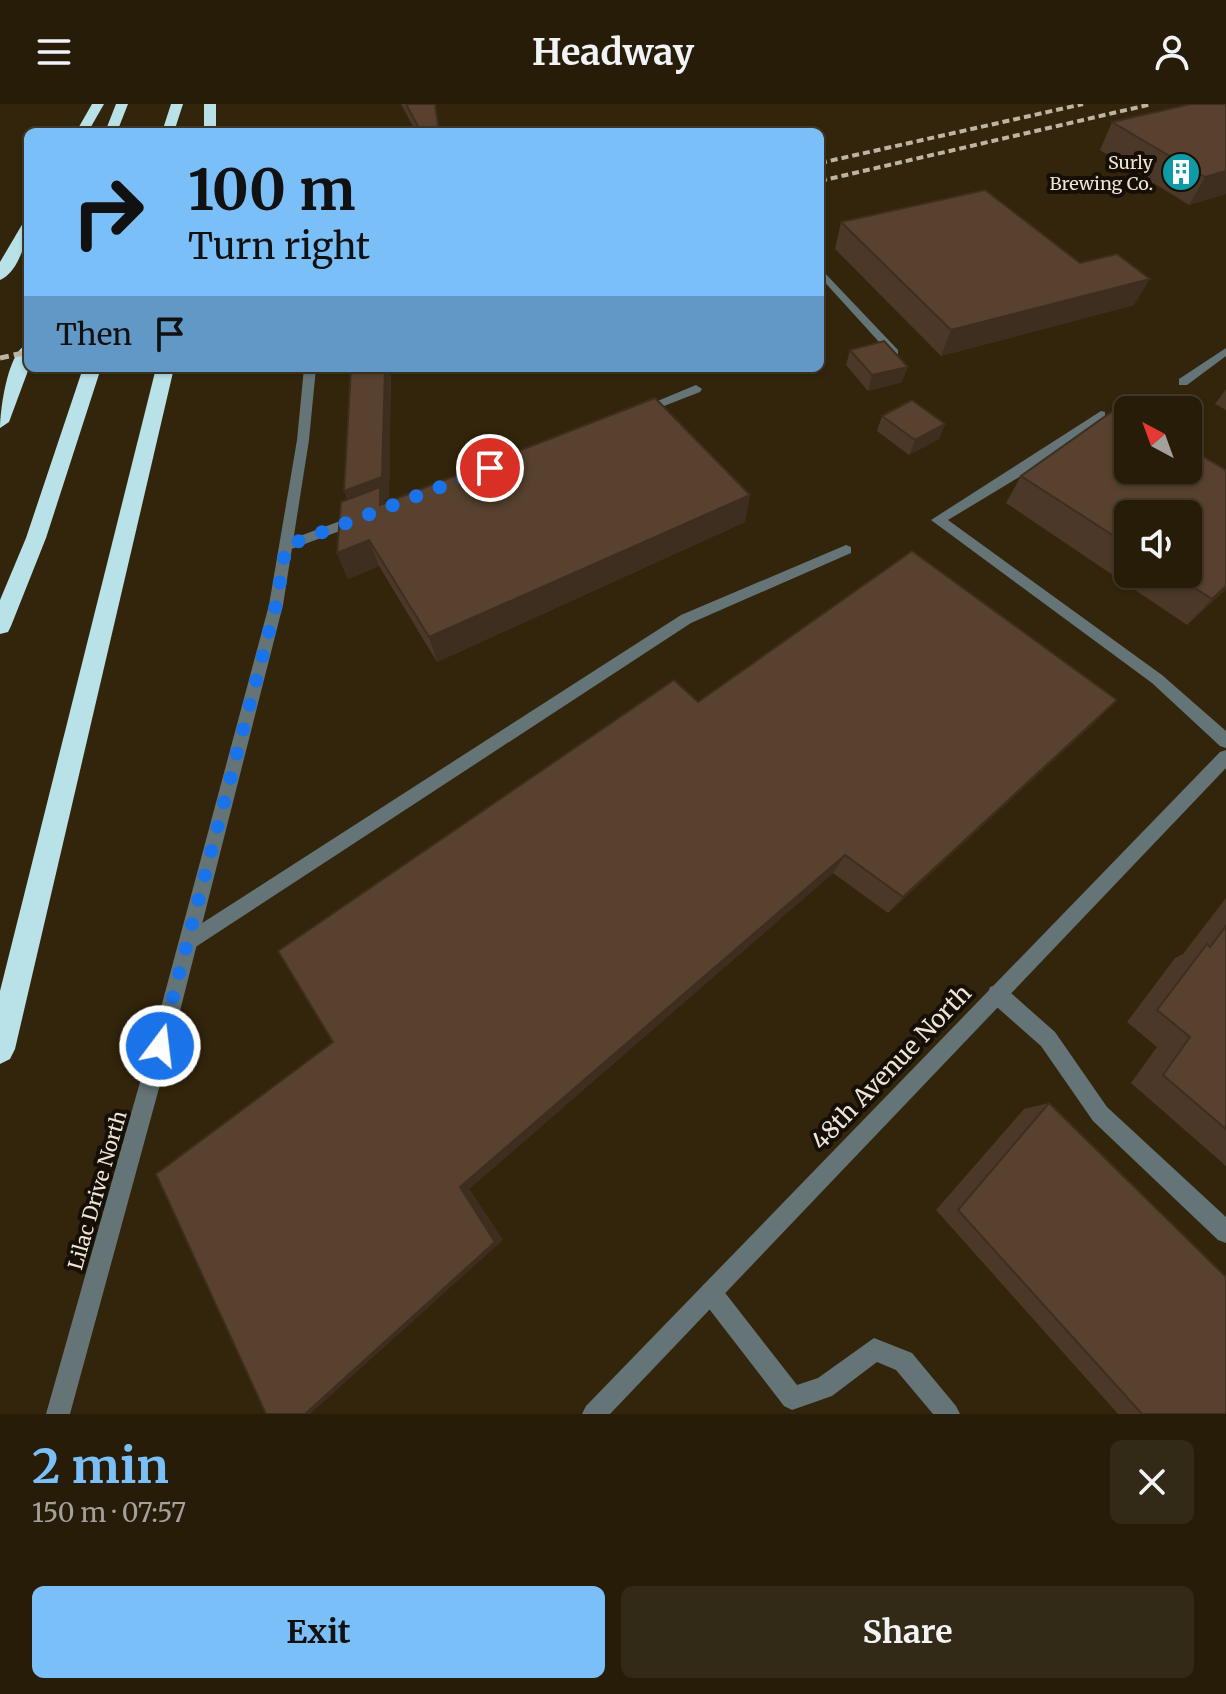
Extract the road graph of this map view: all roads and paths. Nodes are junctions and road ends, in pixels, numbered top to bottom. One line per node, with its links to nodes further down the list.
1 (98, 104): 5 (highway)
2 (122, 104): 6 (highway)
3 (177, 104): 7 (highway)
4 (210, 104): 8 (highway)
5 (84, 128)
6 (113, 128)
7 (169, 128)
8 (210, 128)
9 (24, 233): 10 (highway)
10 (0, 275)
11 (824, 275): 13 (street)
12 (1226, 351): 18 (street)
13 (894, 352)
14 (24, 359): 22 (highway)
15 (91, 372): 26 (highway)
16 (164, 372): 31 (highway)
17 (309, 372): 24 (street, Lilac Drive North)
18 (1183, 382)
19 (696, 389): 21 (street)
20 (1101, 415): 27 (street)
21 (622, 417)
22 (0, 422)
23 (373, 514): 24 (street)
24 (286, 546): 29 (street, Lilac Drive North)
25 (846, 550): 29 (street)
26 (0, 626)
27 (1226, 741)
28 (1226, 757): 30 (street, 48th Avenue North)
29 (188, 942): 34 (street, Lilac Drive North)
30 (997, 994): 32 (street); 33 (street, 48th Avenue North)
31 (0, 1049)
32 (1226, 1232)
33 (711, 1293): 35 (street, 48th Avenue North); 36 (street)
34 (58, 1414)
35 (594, 1414)
36 (948, 1414)

